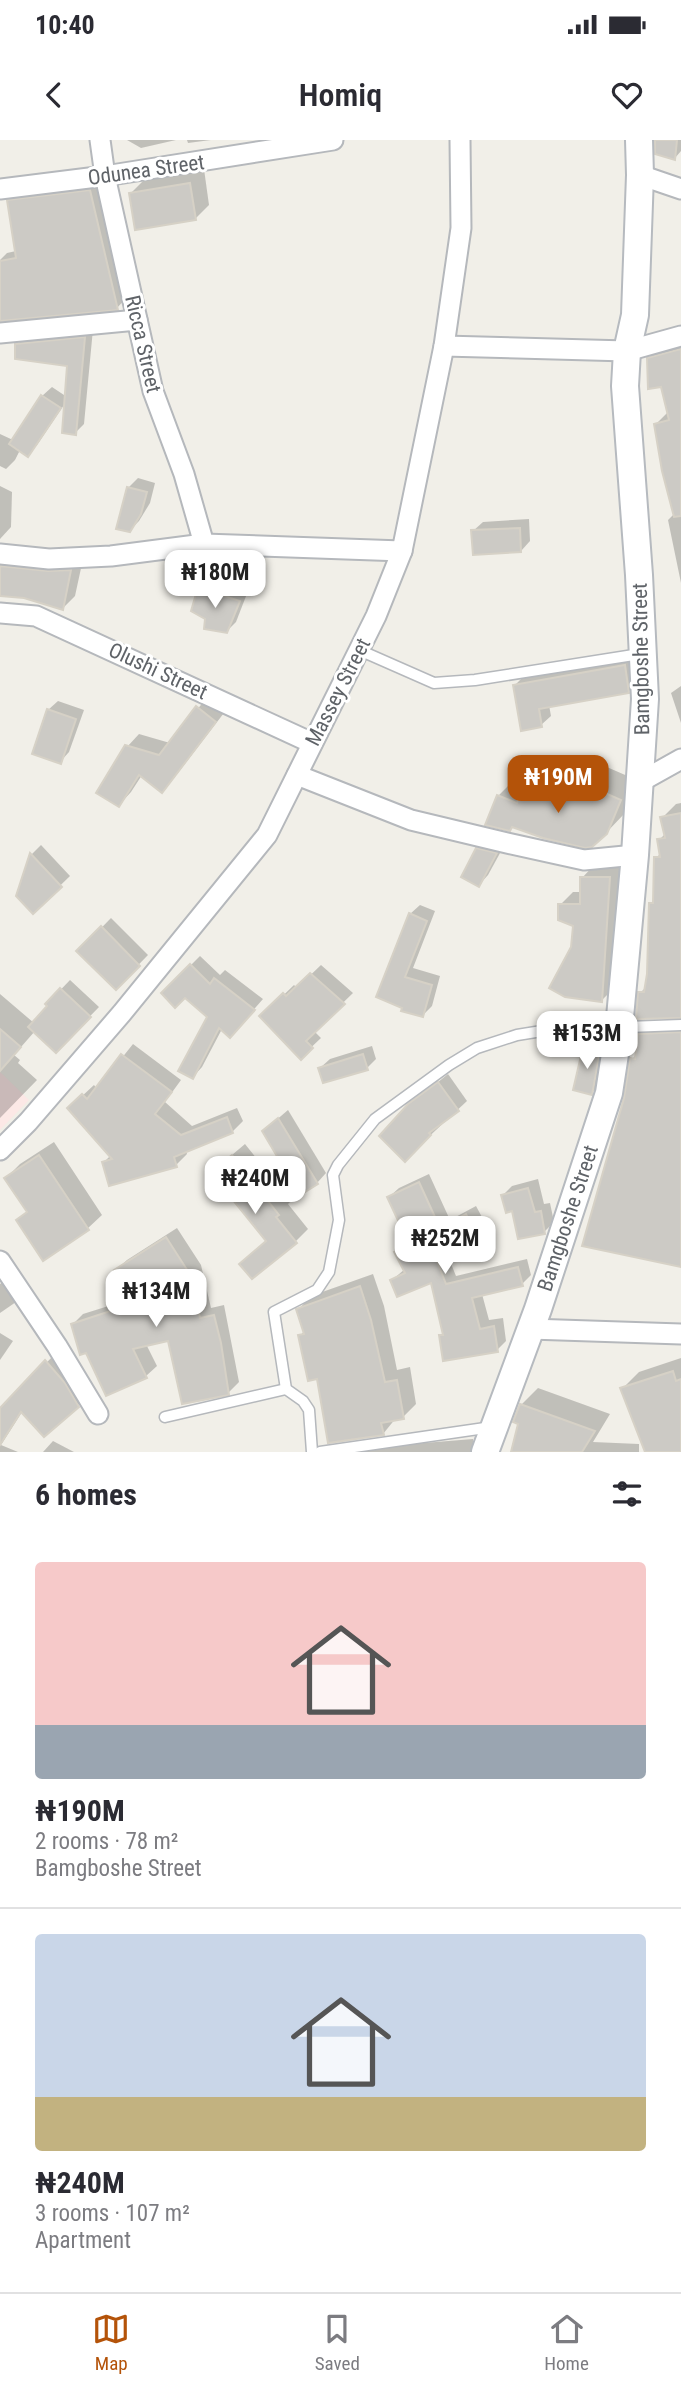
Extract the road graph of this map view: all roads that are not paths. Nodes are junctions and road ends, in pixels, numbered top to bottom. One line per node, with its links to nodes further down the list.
1 (100, 140): 7 (street, Ricca Street)
2 (333, 140): 5 (street, Odunea Street)
3 (460, 140): 13 (street, Massey Street)
4 (639, 140): 6 (main road, Bamgboshe Street)
5 (308, 142): 7 (street, Odunea Street)
6 (640, 175): 8 (street); 14 (main road, Bamgboshe Street)
7 (105, 176): 9 (street, Odunea Street); 10 (street, Ricca Street)
8 (681, 188)
9 (0, 189)
10 (137, 320): 11 (street); 15 (street, Ricca Street)
11 (0, 333)
12 (681, 336): 14 (street)
13 (444, 346): 14 (street); 16 (street, Massey Street)
14 (627, 351): 20 (main road, Bamgboshe Street)
15 (204, 544): 16 (street); 17 (street)
16 (402, 551): 19 (street, Massey Street)
17 (0, 554)
18 (0, 614): 21 (street, Olushi Street)
19 (359, 650): 20 (lane); 21 (street, Massey Street)
20 (643, 653): 24 (main road, Bamgboshe Street)
21 (312, 743): 23 (street, Massey Street)
22 (681, 759): 24 (street)
23 (296, 775): 25 (street); 28 (street, Massey Street)
24 (640, 782): 25 (main road, Bamgboshe Street)
25 (635, 855): 27 (main road, Bamgboshe Street)
26 (681, 1025): 27 (lane)
27 (618, 1028): 30 (main road, Bamgboshe Street); 32 (lane)
28 (0, 1150)
29 (0, 1261): 33 (street)
30 (530, 1329): 31 (street); 35 (main road, Bamgboshe Street)
31 (681, 1334)
32 (286, 1389): 34 (lane); 36 (lane)
33 (98, 1414)
34 (165, 1418)
35 (494, 1427): 37 (lane); 38 (main road, Bamgboshe Street)
36 (312, 1452)
37 (320, 1452)
38 (485, 1452)

